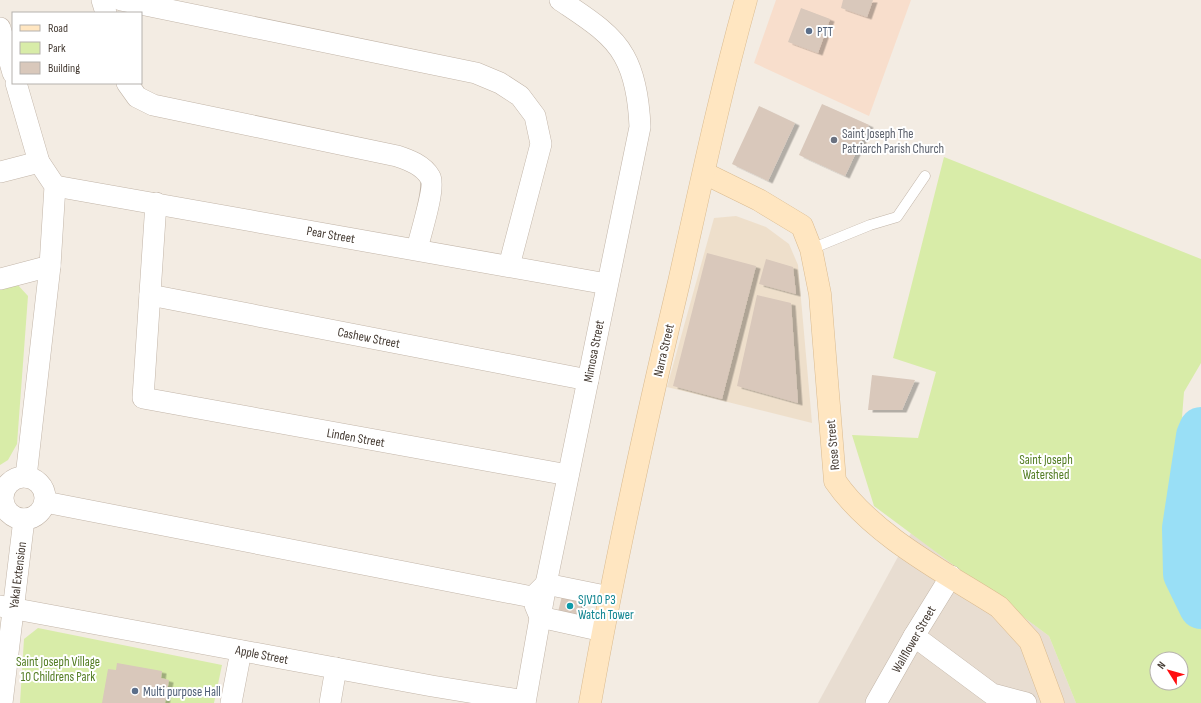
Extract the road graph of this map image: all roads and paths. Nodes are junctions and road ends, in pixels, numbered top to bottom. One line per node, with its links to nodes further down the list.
1 (102, 0): 5 (street)
2 (121, 0): 21 (street)
3 (560, 0): 23 (street, Mimosa Street)
4 (746, 0): 14 (street, Narra Street)
5 (106, 12)
6 (0, 28): 7 (street)
7 (12, 69)
8 (12, 72): 9 (street)
9 (0, 74)
10 (16, 84): 12 (street)
11 (128, 84): 18 (street)
12 (39, 162): 13 (street); 16 (street)
13 (0, 172)
14 (704, 173): 19 (street, Rose Street); 33 (street, Narra Street)
15 (925, 176): 19 (lane)
16 (55, 186): 17 (street, Pear Street); 20 (street)
17 (156, 203): 18 (street, Pear Street); 24 (street)
18 (417, 249): 21 (street, Pear Street)
19 (812, 249): 31 (street, Rose Street)
20 (50, 266): 22 (street); 27 (street)
21 (509, 266): 23 (street, Pear Street)
22 (0, 279)
23 (607, 284): 25 (street, Mimosa Street)
24 (150, 295): 25 (street, Cashew Street); 26 (street, Linden Street)
25 (588, 380): 26 (street, Mimosa Street)
26 (568, 475): 32 (street, Mimosa Street)
27 (26, 477): 28 (street); 29 (street)
28 (1, 496): 30 (street)
29 (45, 502): 30 (street); 32 (street)
30 (24, 519): 34 (street, Yakal Extension)
31 (951, 576): 37 (street, Wallflower Street); 49 (street, Rose Street)
32 (539, 590): 33 (street); 35 (street)
33 (610, 597): 36 (street, Narra Street)
34 (6, 607): 38 (street, Apple Street); 41 (street, Yakal Extension)
35 (540, 617): 36 (street); 43 (street)
36 (603, 631): 46 (street, Narra Street)
37 (914, 636): 42 (street); 47 (street, Wallflower Street)
38 (242, 650): 39 (street, Apple Street); 44 (street)
39 (336, 668): 40 (street, Apple Street); 45 (street)
40 (430, 695): 43 (street, Apple Street)
41 (1, 699)
42 (990, 699): 48 (street)
43 (525, 702)
44 (231, 703)
45 (330, 703)
46 (590, 703)
47 (876, 703)
48 (1026, 703)
49 (1053, 703)

